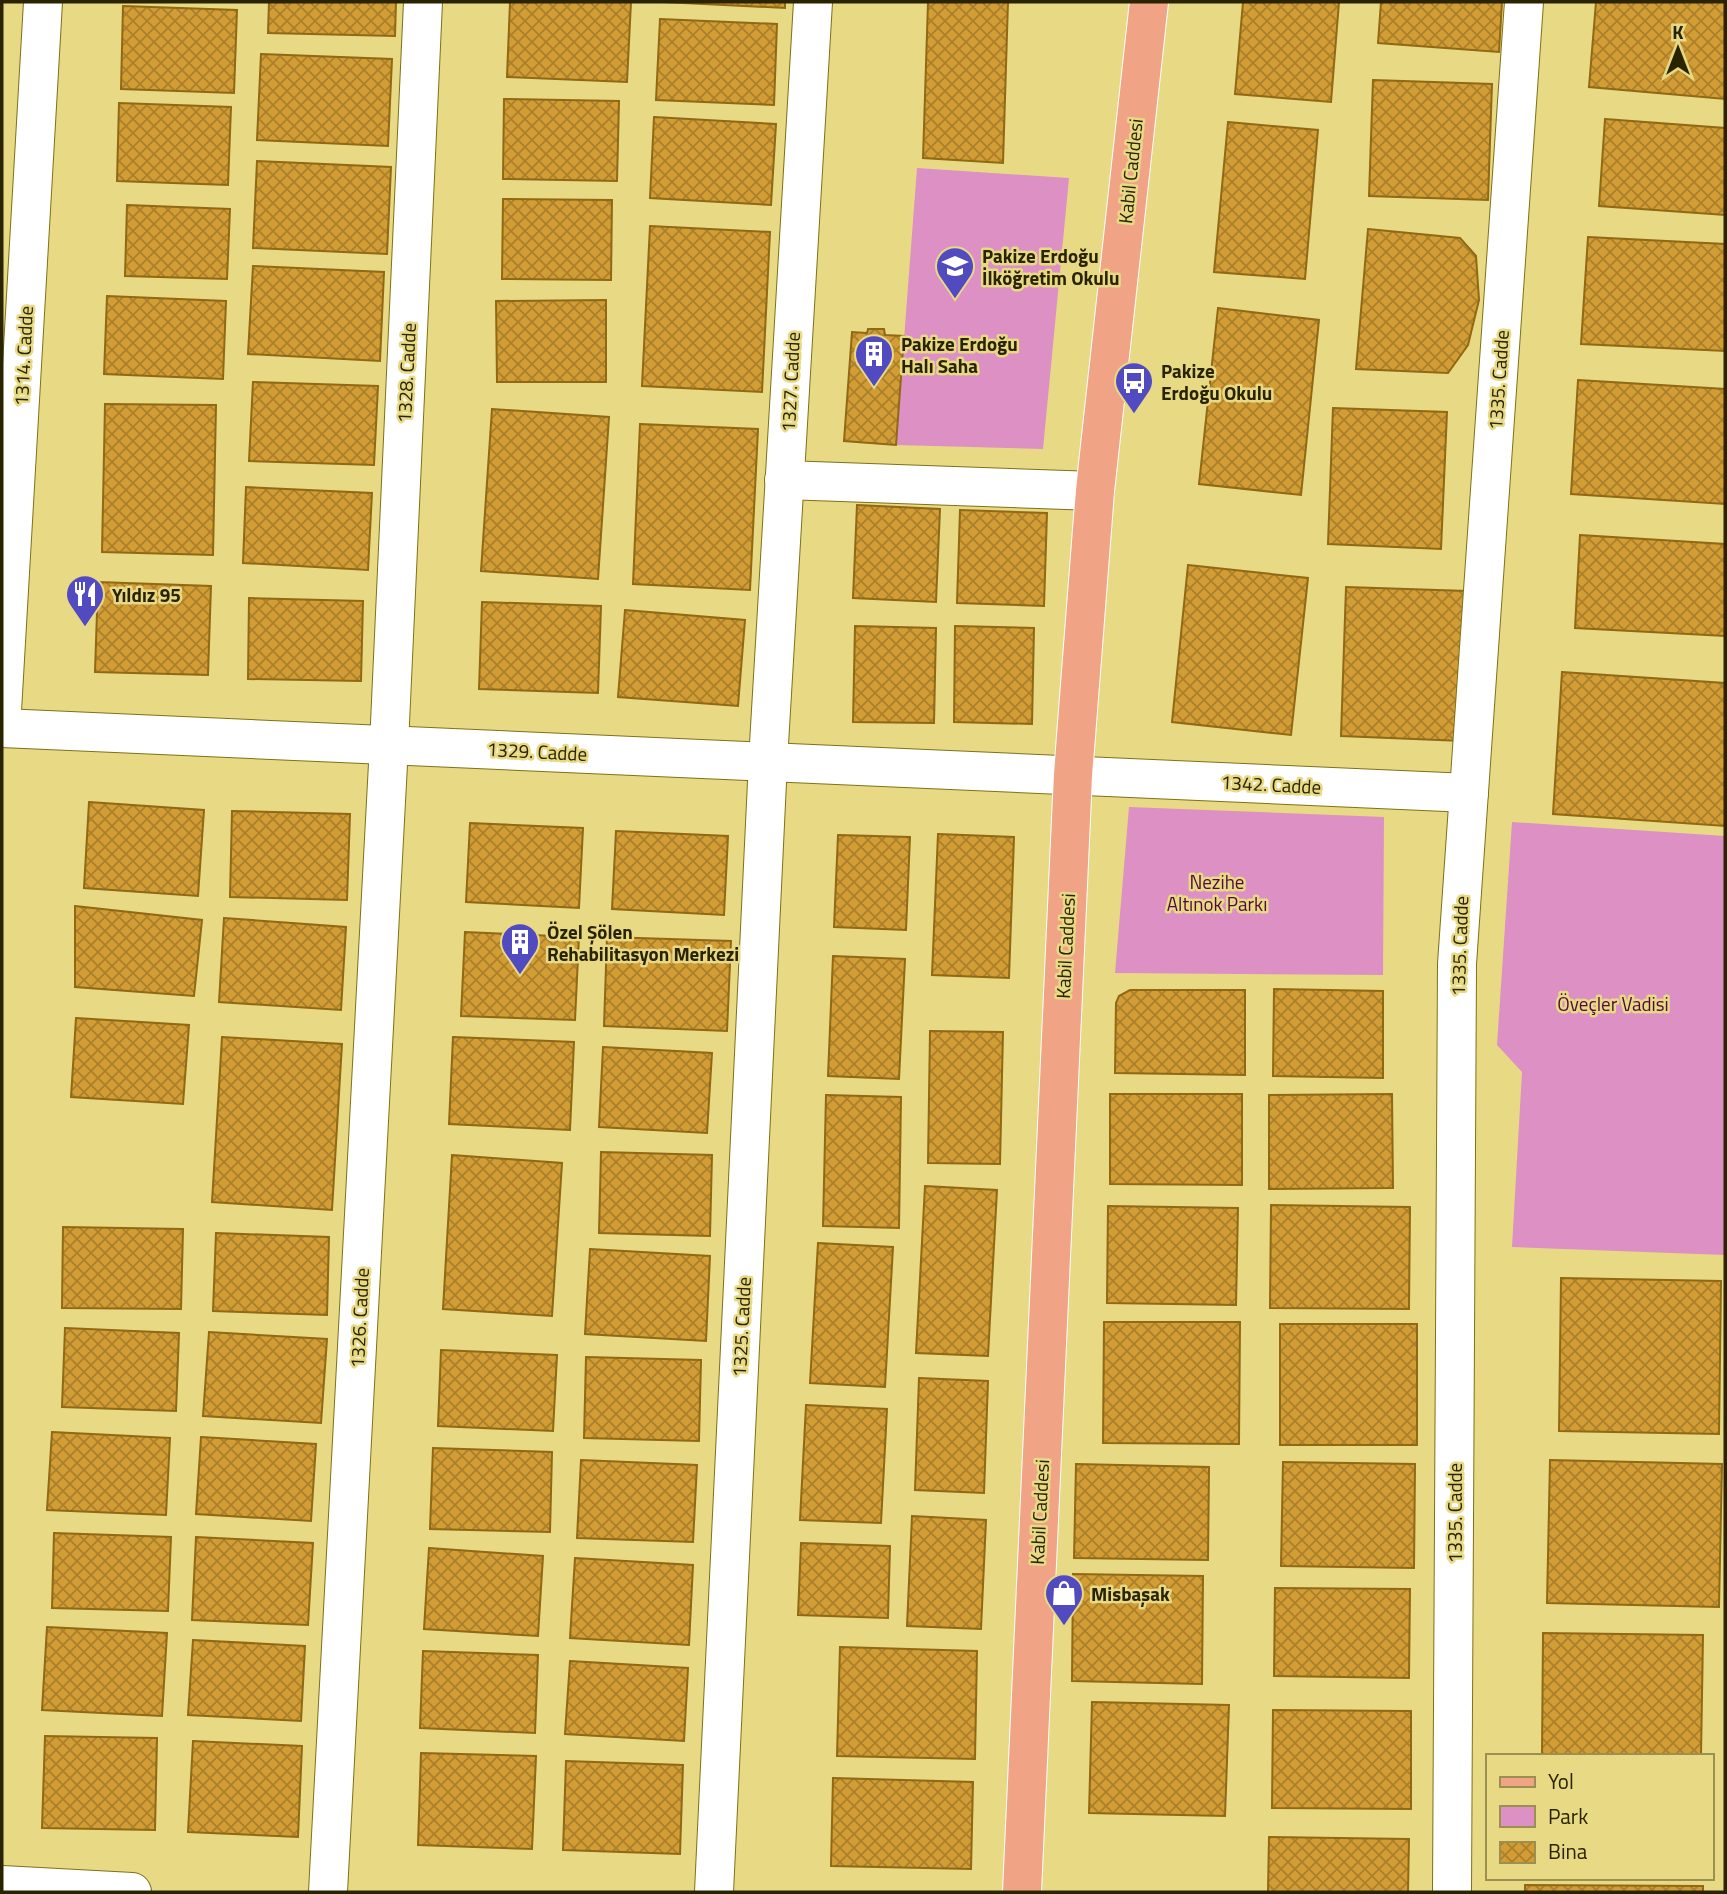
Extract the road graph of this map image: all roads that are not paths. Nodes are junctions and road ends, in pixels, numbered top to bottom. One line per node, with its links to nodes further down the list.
1 (44, 2): 8 (street, 1314. Cadde)
2 (423, 2): 10 (street, 1328. Cadde)
3 (813, 2): 6 (street, 1327. Cadde)
4 (1149, 2): 7 (main road, Kabil Caddesi)
5 (1524, 2): 13 (street, 1335. Cadde)
6 (784, 480): 7 (street); 11 (street, 1327. Cadde)
7 (1095, 491): 12 (main road, Kabil Caddesi)
8 (2, 711)
9 (2, 727): 10 (street, 1329. Cadde)
10 (389, 745): 11 (street, 1329. Cadde); 16 (street, 1326. Cadde)
11 (768, 761): 12 (street, 1329. Cadde); 17 (street, 1325. Cadde)
12 (1073, 775): 13 (street, 1342. Cadde); 18 (main road, Kabil Caddesi)
13 (1469, 793): 19 (street, 1335. Cadde)
14 (2, 1885): 15 (street)
15 (132, 1892)
16 (328, 1892)
17 (714, 1892)
18 (1022, 1892)
19 (1452, 1892)

